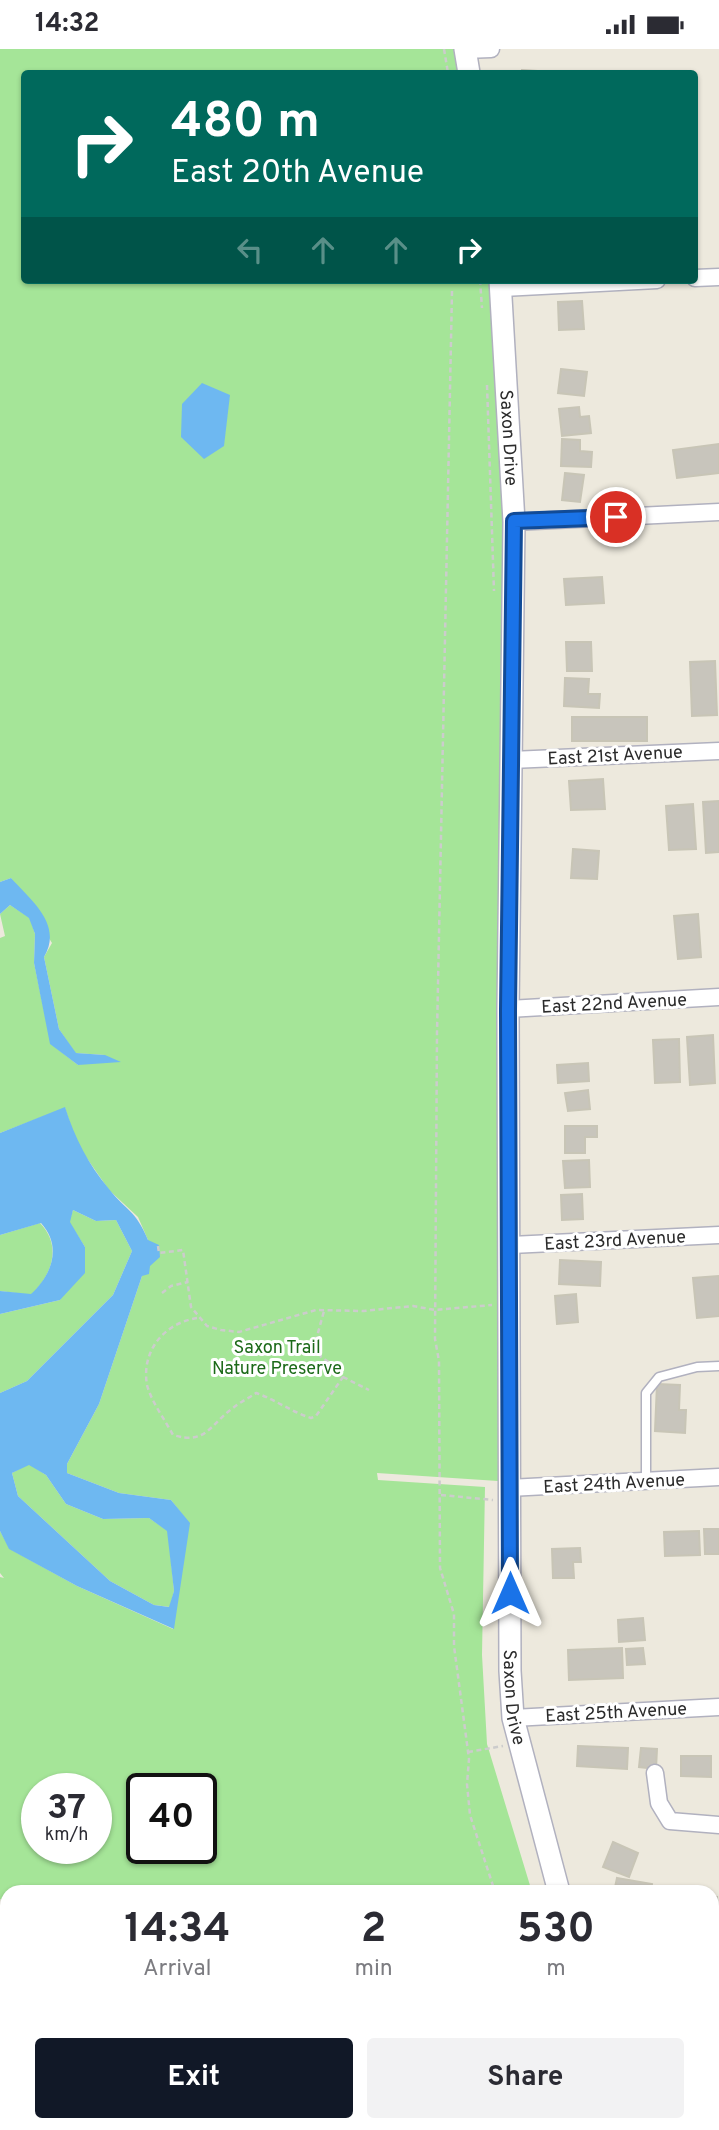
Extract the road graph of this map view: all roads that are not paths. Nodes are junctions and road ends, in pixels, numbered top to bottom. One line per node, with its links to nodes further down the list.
1 (491, 49): 2 (street)
2 (465, 50): 3 (street)
3 (468, 70)
4 (719, 277): 5 (street)
5 (698, 278)
6 (501, 284): 8 (street, Saxon Drive)
7 (719, 512): 8 (street)
8 (514, 521): 10 (street, Saxon Drive)
9 (719, 751): 10 (street, East 21st Avenue)
10 (511, 760): 12 (street, Saxon Drive)
11 (719, 997): 12 (street, East 22nd Avenue)
12 (508, 1010): 14 (street, Saxon Drive)
13 (719, 1235): 14 (street, East 23rd Avenue)
14 (511, 1245): 18 (street, Saxon Drive)
15 (719, 1366): 17 (lane)
16 (719, 1477): 17 (street, East 24th Avenue)
17 (646, 1481): 18 (street, East 24th Avenue)
18 (503, 1495): 20 (street, Saxon Drive)
19 (719, 1707): 20 (street, East 25th Avenue)
20 (513, 1718): 23 (street, Saxon Drive)
21 (656, 1773): 22 (street)
22 (719, 1825)
23 (557, 1885)

